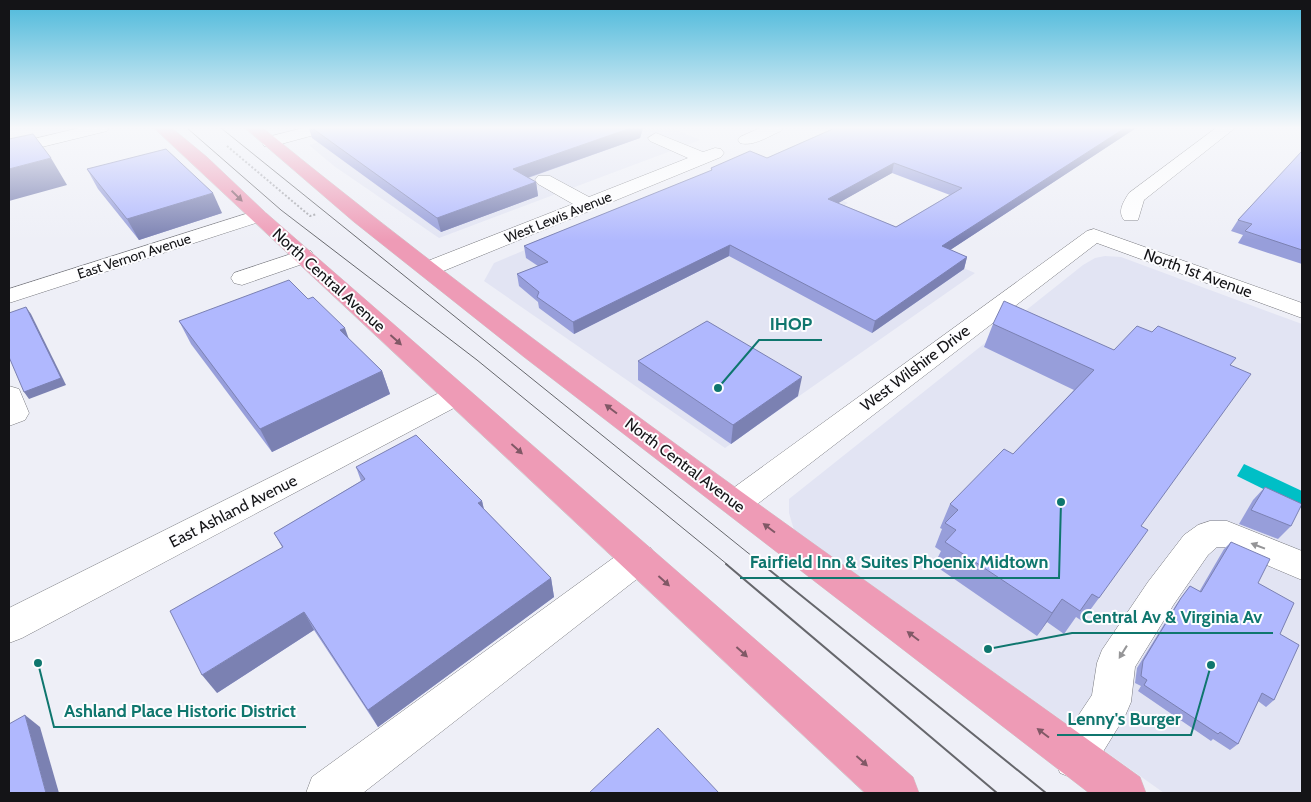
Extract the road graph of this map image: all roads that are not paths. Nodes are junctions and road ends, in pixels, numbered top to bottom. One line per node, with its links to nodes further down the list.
1 (207, 165): 7 (main road, North Central Avenue, one-way to 7)
2 (298, 165): 11 (main road, North Central Avenue)
3 (685, 165): 6 (street, West Lewis Avenue)
4 (1178, 165): 8 (street)
5 (544, 180): 6 (street)
6 (588, 204): 11 (street, West Lewis Avenue)
7 (266, 206): 10 (main road, North Central Avenue); 13 (street, East Vernon Avenue)
8 (1131, 216)
9 (1094, 234): 14 (street, North 1st Avenue); 18 (street, West Wilshire Drive)
10 (303, 256): 12 (street); 16 (main road, North Central Avenue, one-way to 16)
11 (428, 269): 18 (main road, North Central Avenue, one-way to 11)
12 (242, 278)
13 (9, 296)
14 (1302, 311)
15 (9, 395): 17 (street)
16 (457, 395): 19 (main road, North Central Avenue, one-way to 19); 21 (street, East Ashland Avenue)
17 (9, 416)
18 (736, 503): 22 (main road, North Central Avenue, one-way to 18)
19 (639, 558): 23 (street); 24 (main road, North Central Avenue, one-way to 24)
20 (1302, 566): 22 (street, one-way to 22)
21 (9, 626)
22 (1075, 758): 25 (main road, North Central Avenue)
23 (328, 793)
24 (897, 793)
25 (1124, 793)

